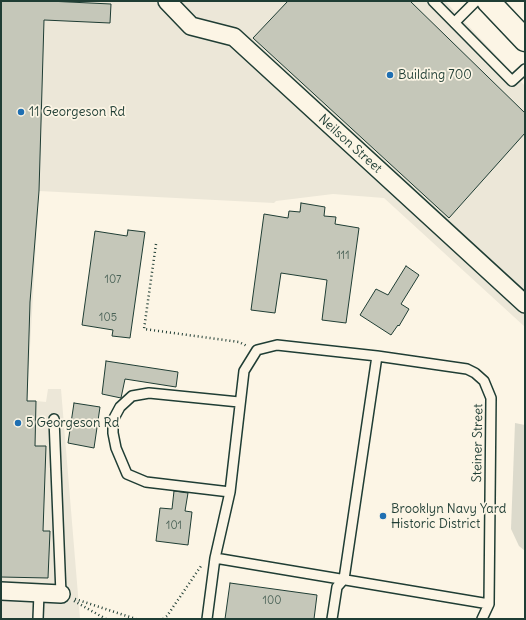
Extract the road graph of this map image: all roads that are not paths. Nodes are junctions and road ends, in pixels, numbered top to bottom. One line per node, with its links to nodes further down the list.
1 (168, 1): 10 (street, Neilson Street)
2 (433, 1): 7 (lane)
3 (476, 1): 7 (lane)
4 (488, 1): 8 (main road)
5 (506, 1): 6 (main road)
6 (525, 20)
7 (455, 22): 9 (lane)
8 (525, 40)
9 (525, 69)
10 (525, 304)
11 (377, 356): 12 (lane, Steiner Street); 16 (lane); 20 (lane, Steiner Street)
12 (239, 402): 14 (lane); 14 (lane)
13 (54, 419): 19 (lane)
14 (230, 492): 15 (lane)
15 (215, 558): 16 (lane); 22 (lane)
16 (344, 579): 20 (lane); 23 (lane)
17 (1, 591): 18 (street)
18 (39, 593): 19 (street); 21 (lane)
19 (61, 594)
20 (489, 604): 24 (lane, Steiner Street)
21 (38, 619)
22 (207, 619)
23 (332, 619)
24 (482, 619)

